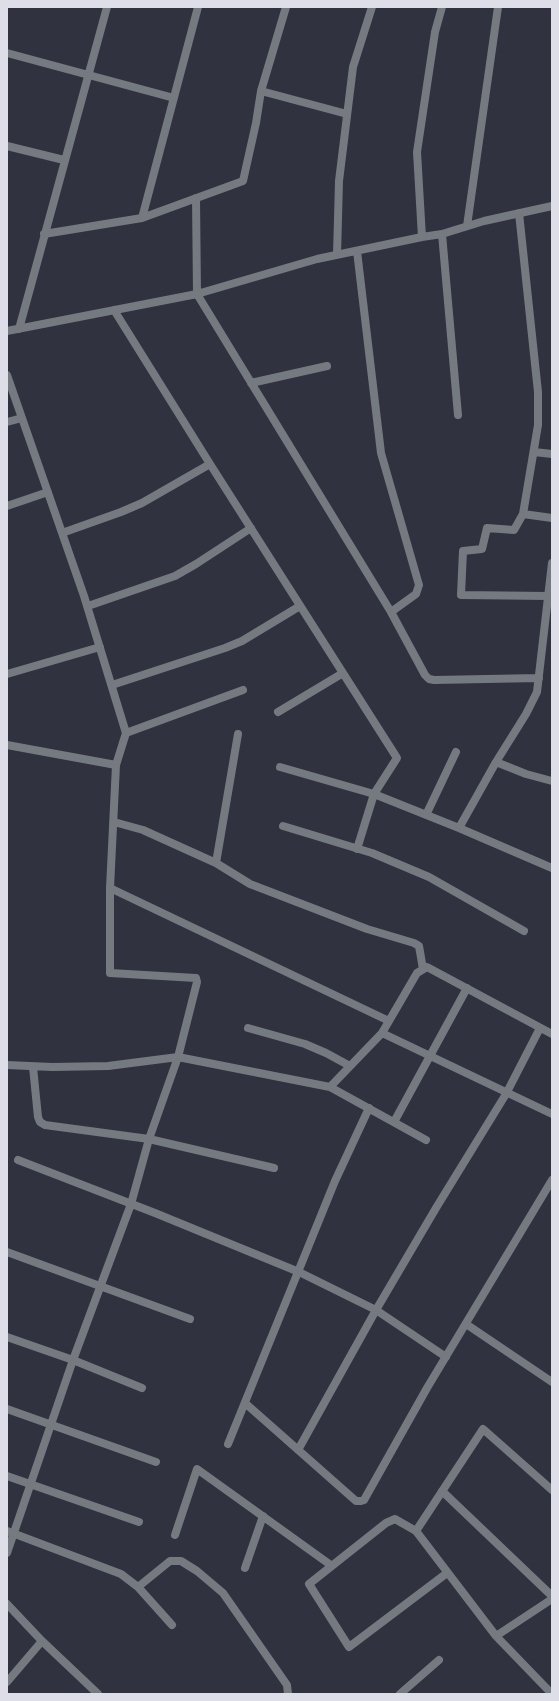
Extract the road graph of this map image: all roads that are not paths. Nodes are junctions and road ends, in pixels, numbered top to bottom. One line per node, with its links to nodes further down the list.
1 (107, 7): 8 (street)
2 (198, 7): 10 (street)
3 (286, 7): 9 (street)
4 (372, 7): 11 (street)
5 (442, 7): 21 (street)
6 (498, 7): 18 (street)
7 (7, 53): 8 (street)
8 (88, 75): 10 (street); 13 (street)
9 (261, 91): 11 (street); 14 (street)
10 (174, 98): 17 (street)
11 (347, 114): 23 (street)
12 (7, 146): 13 (street)
13 (64, 160): 19 (street)
14 (196, 198): 17 (street); 24 (street)
15 (552, 206): 16 (street)
16 (519, 213): 18 (street); 34 (street)
17 (142, 218): 19 (street)
18 (467, 226): 20 (street)
19 (44, 234): 26 (street)
20 (442, 234): 21 (street); 31 (street)
21 (422, 237): 22 (street)
22 (357, 251): 23 (street); 47 (street)
23 (337, 255): 24 (street)
24 (197, 294): 25 (street); 30 (street)
25 (114, 310): 26 (street); 36 (street)
26 (19, 328): 27 (street)
27 (7, 331)
28 (327, 366): 30 (street)
29 (7, 375): 32 (street)
30 (251, 383): 47 (street)
31 (458, 415)
32 (22, 418): 33 (street); 37 (street)
33 (7, 422)
34 (534, 452): 35 (street); 39 (street)
35 (552, 454)
36 (210, 464): 41 (street); 42 (street)
37 (48, 492): 38 (street); 42 (street)
38 (7, 506)
39 (523, 514): 40 (street); 44 (street)
40 (552, 518)
41 (251, 528): 45 (street); 46 (street)
42 (62, 533): 45 (street)
43 (552, 563): 44 (street)
44 (548, 596): 51 (street)
45 (88, 606): 48 (street)
46 (300, 606): 49 (street); 52 (street)
47 (391, 612): 51 (street)
48 (100, 647): 50 (street); 52 (street)
49 (343, 673): 54 (street); 63 (street)
50 (7, 674)
51 (539, 678): 59 (street)
52 (112, 685): 55 (street)
53 (242, 690): 55 (street)
54 (278, 712)
55 (126, 733): 60 (street)
56 (238, 734): 69 (street)
57 (7, 745): 60 (street)
58 (456, 752): 64 (street)
59 (496, 762): 62 (street); 67 (street)
60 (116, 765): 65 (street)
61 (280, 767): 63 (street)
62 (552, 781)
63 (374, 794): 64 (street); 68 (street)
64 (426, 815): 67 (street)
65 (114, 822): 69 (street); 71 (street)
66 (283, 826): 68 (street)
67 (459, 828): 70 (street)
68 (358, 848): 72 (street)
69 (216, 863): 73 (street)
70 (552, 868)
71 (110, 888): 75 (street); 81 (street)
72 (524, 931)
73 (423, 969): 74 (street); 75 (street)
74 (467, 988): 77 (street); 80 (street)
75 (389, 1021): 78 (street)
76 (248, 1028): 84 (street)
77 (540, 1028): 79 (street); 86 (street)
78 (382, 1033): 80 (street); 84 (street)
79 (552, 1034)
80 (429, 1056): 86 (street); 89 (street)
81 (178, 1057): 83 (street); 85 (street); 90 (street)
82 (7, 1066): 83 (street)
83 (33, 1066): 90 (street)
84 (350, 1066): 85 (street)
85 (330, 1087): 87 (street)
86 (506, 1094): 88 (street); 99 (street)
87 (368, 1108): 89 (street); 97 (street)
88 (552, 1114)
89 (394, 1122): 91 (street)
90 (148, 1139): 93 (street); 95 (street)
91 (426, 1140)
92 (18, 1160): 95 (street)
93 (274, 1168)
94 (552, 1180): 101 (street)
95 (131, 1204): 97 (street); 98 (street)
96 (7, 1252): 98 (street)
97 (299, 1272): 99 (street); 107 (street)
98 (101, 1285): 100 (street); 104 (street)
99 (376, 1310): 103 (street); 111 (street)
100 (190, 1319)
101 (466, 1324): 103 (street); 105 (street)
102 (7, 1338): 104 (street)
103 (446, 1358): 111 (street)
104 (73, 1360): 106 (street); 109 (street)
105 (552, 1382)
106 (142, 1388)
107 (245, 1403): 110 (street); 111 (street)
108 (7, 1409): 109 (street)
109 (51, 1425): 112 (street); 114 (street)
110 (228, 1444)
111 (298, 1450)
112 (156, 1462)
113 (7, 1476): 114 (street)
114 (31, 1484): 118 (street); 120 (street)
115 (552, 1490): 116 (street)
116 (442, 1491): 119 (street); 127 (street)
117 (263, 1516): 121 (street); 123 (street); 124 (street)
118 (139, 1522)
119 (416, 1531): 123 (street); 125 (street)
120 (10, 1532): 122 (street); 126 (street)
121 (175, 1535)
122 (7, 1553)
123 (332, 1566): 125 (street)
124 (245, 1568)
125 (447, 1573): 130 (street)
126 (138, 1587): 129 (street); 135 (street)
127 (552, 1598): 130 (street)
128 (7, 1604): 131 (street)
129 (172, 1625)
130 (496, 1636): 137 (street)
131 (42, 1641): 133 (street); 134 (street)
132 (439, 1660): 136 (street)
133 (7, 1682)
134 (97, 1694)
135 (288, 1694)
136 (400, 1694)
137 (552, 1694)

